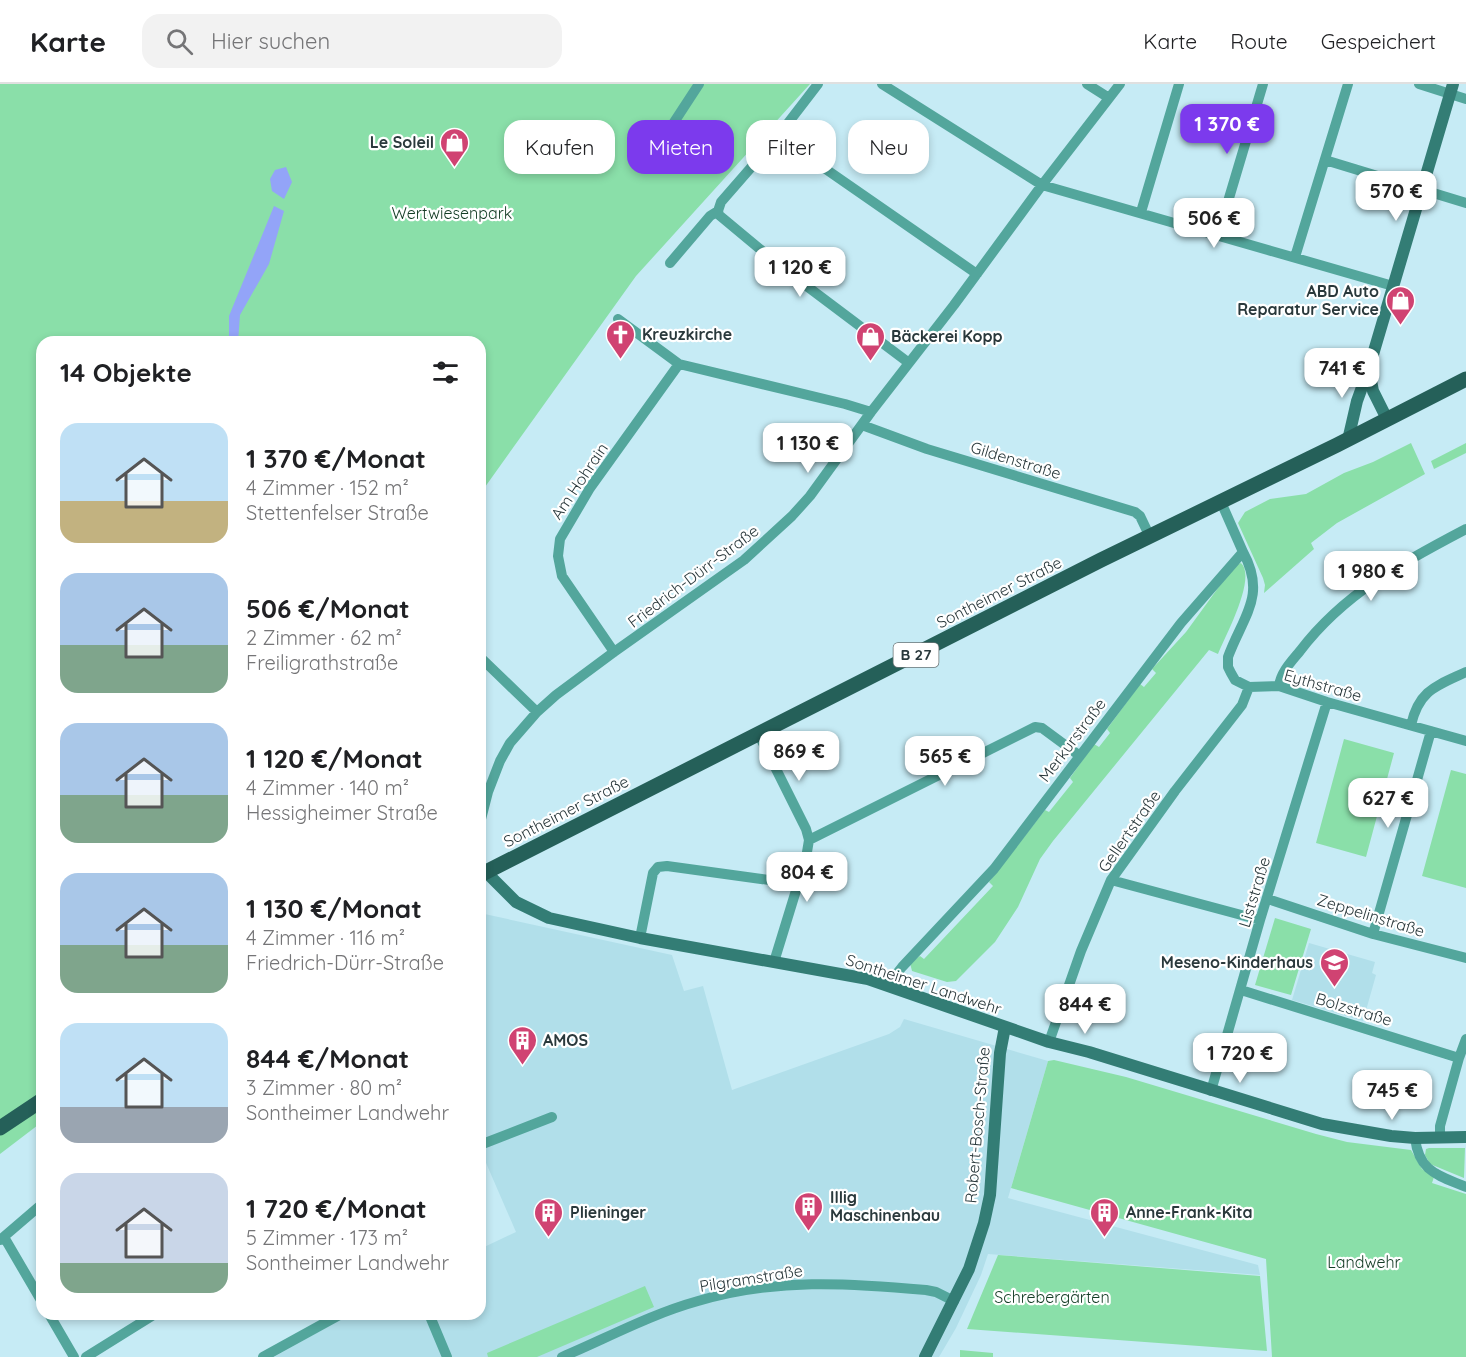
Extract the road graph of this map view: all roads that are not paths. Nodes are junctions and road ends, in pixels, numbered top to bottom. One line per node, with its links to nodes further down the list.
1 (699, 84): 13 (street)
2 (818, 84): 14 (street)
3 (882, 84): 18 (street)
4 (1087, 84): 11 (street)
5 (1120, 84): 11 (street, Friedrich-Dürr-Straße)
6 (1179, 84): 22 (street)
7 (1263, 84): 23 (street)
8 (1348, 84): 15 (street)
9 (1419, 84): 10 (street)
10 (1451, 89): 12 (street); 19 (street)
11 (1109, 98): 18 (street, Friedrich-Dürr-Straße)
12 (1466, 99)
13 (675, 120)
14 (790, 120)
15 (1325, 160): 19 (street); 24 (street)
16 (746, 173): 21 (street)
17 (833, 174): 26 (street)
18 (1042, 185): 22 (street); 26 (street, Friedrich-Dürr-Straße)
19 (1421, 189): 20 (street); 27 (street)
20 (1466, 203)
21 (718, 211): 25 (street); 29 (street)
22 (1141, 212): 23 (street)
23 (1218, 235): 24 (street)
24 (1295, 257): 27 (street)
25 (670, 262)
26 (977, 274): 29 (street, Friedrich-Dürr-Straße)
27 (1393, 286): 31 (street)
28 (618, 319): 30 (street)
29 (909, 363): 33 (street, Friedrich-Dürr-Straße)
30 (679, 364): 33 (street); 41 (street, Am Hohrain)
31 (1369, 368): 34 (street); 36 (street)
32 (1466, 379): 34 (main road, Sontheimer Straße / B 27)
33 (871, 412): 35 (street, Friedrich-Dürr-Straße)
34 (1387, 419): 36 (main road, Sontheimer Straße / B 27)
35 (862, 425): 39 (street, Gildenstraße); 41 (street, Friedrich-Dürr-Straße)
36 (1347, 440): 37 (main road, Sontheimer Straße / B 27)
37 (1221, 502): 39 (main road, Sontheimer Straße / B 27); 40 (street)
38 (1466, 529): 44 (street)
39 (1150, 537): 50 (main road, Sontheimer Straße / B 27)
40 (1243, 552): 45 (street); 52 (street, Merkurstraße)
41 (614, 652): 47 (street, Friedrich-Dürr-Straße)
42 (486, 663): 47 (street)
43 (1466, 672): 48 (street)
44 (1279, 686): 45 (street, Eythstraße); 46 (street, Eythstraße)
45 (1249, 687): 57 (street, Gellertstraße)
46 (1327, 702): 48 (street, Eythstraße); 59 (street, Liststraße)
47 (537, 712): 53 (street, Friedrich-Dürr-Straße)
48 (1411, 725): 49 (street, Eythstraße)
49 (1431, 731): 51 (street, Eythstraße); 61 (street)
50 (759, 735): 54 (street); 55 (main road, Sontheimer Straße / B 27)
51 (1466, 741)
52 (1080, 756): 54 (street); 65 (street, Merkurstraße)
53 (486, 800)
54 (809, 840): 58 (street)
55 (486, 868)
56 (486, 874): 62 (street, Sontheimer Landwehr)
57 (1111, 880): 60 (street); 69 (street, Gellertstraße)
58 (798, 884): 62 (street); 64 (street)
59 (1268, 899): 60 (street, Liststraße); 61 (street, Zeppelinstraße)
60 (1260, 920): 66 (street, Liststraße)
61 (1373, 934): 63 (street, Zeppelinstraße)
62 (640, 938): 64 (street, Sontheimer Landwehr)
63 (1466, 958)
64 (774, 962): 65 (street, Sontheimer Landwehr)
65 (887, 986): 67 (street, Sontheimer Landwehr)
66 (1241, 990): 70 (street, Bolzstraße); 71 (street, Liststraße)
67 (1005, 1028): 69 (street, Sontheimer Landwehr); 83 (street, Robert-Bosch-Straße)
68 (1466, 1039): 70 (street)
69 (1049, 1042): 71 (street, Sontheimer Landwehr)
70 (1459, 1058): 75 (street)
71 (1211, 1091): 77 (street, Sontheimer Landwehr)
72 (36, 1105): 74 (main road)
73 (552, 1117): 78 (street)
74 (0, 1128)
75 (1440, 1137): 76 (street, Sontheimer Landwehr); 77 (street, Sontheimer Landwehr)
76 (1466, 1137)
77 (1415, 1138): 79 (street)
78 (486, 1143)
79 (1466, 1186)
80 (36, 1209): 81 (street)
81 (2, 1238): 82 (street)
82 (36, 1292)
83 (954, 1301): 92 (street, Pilgramstraße); 93 (street, Robert-Bosch-Straße)
84 (52, 1320): 88 (street)
85 (145, 1320): 89 (street)
86 (330, 1320): 90 (street)
87 (432, 1320): 91 (street)
88 (74, 1357)
89 (86, 1357)
90 (263, 1357)
91 (447, 1357)
92 (562, 1357)
93 (925, 1357)

